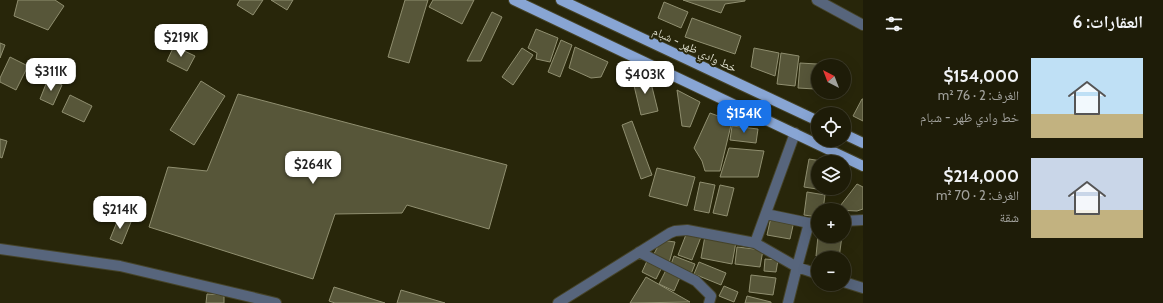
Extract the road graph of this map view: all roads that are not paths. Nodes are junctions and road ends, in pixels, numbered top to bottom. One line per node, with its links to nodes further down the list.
1 (514, 0): 6 (main road)
2 (561, 0): 5 (main road, خط وادي ظهر - شبام)
3 (817, 0): 4 (street)
4 (863, 25)
5 (811, 118)
6 (795, 134): 9 (main road); 10 (street)
7 (851, 137): 8 (main road)
8 (863, 143)
9 (863, 166)
10 (766, 214): 13 (street); 15 (street)
11 (863, 220): 12 (street)
12 (851, 221)
13 (811, 222)
14 (811, 231): 18 (street)
15 (755, 243): 17 (street); 18 (street)
16 (0, 249): 22 (street)
17 (639, 252): 23 (street); 24 (street)
18 (797, 267): 19 (street); 25 (street)
19 (811, 272)
20 (851, 284): 21 (street)
21 (863, 288)
22 (271, 302)
23 (558, 303)
24 (709, 303)
25 (788, 303)

